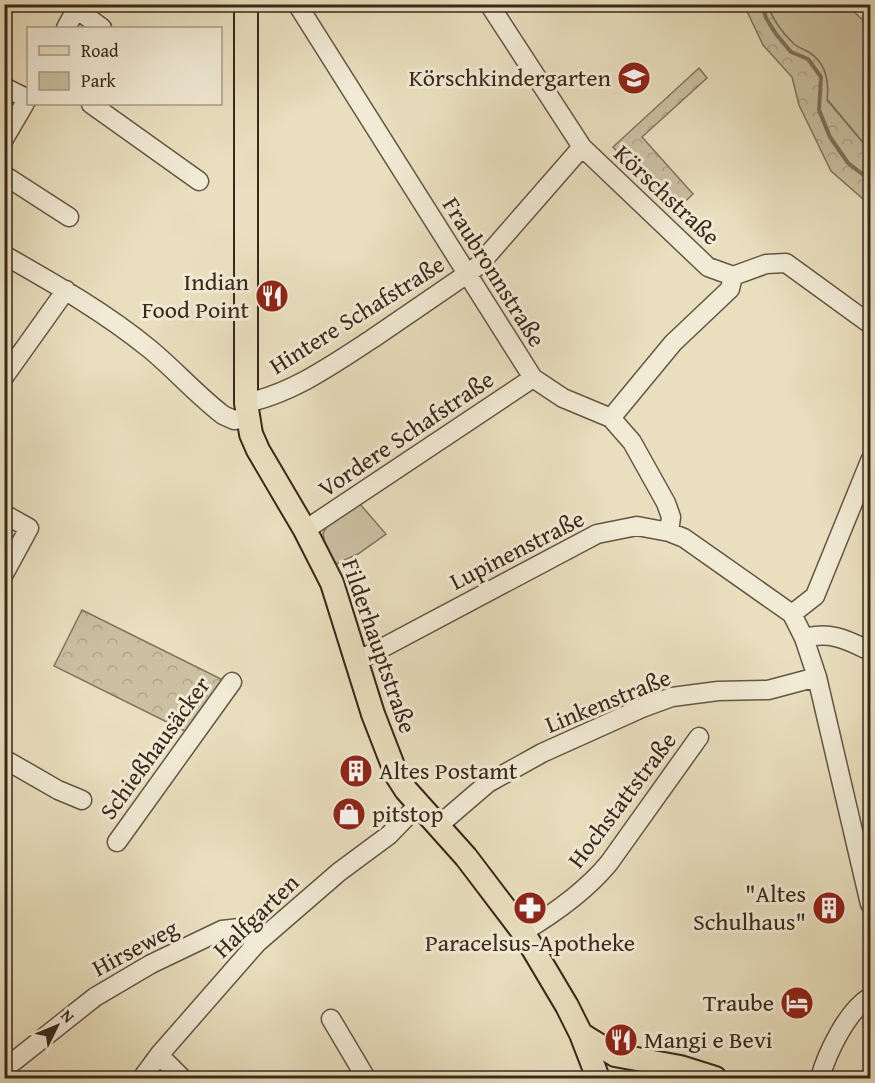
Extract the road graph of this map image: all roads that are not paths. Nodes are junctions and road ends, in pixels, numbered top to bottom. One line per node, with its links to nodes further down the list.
1 (246, 4): 23 (main road, Filderhauptstraße)
2 (297, 4): 17 (street, Fraubronnstraße)
3 (489, 4): 12 (street, Körschstraße)
4 (75, 6): 5 (street); 6 (street)
5 (66, 27)
6 (101, 27)
7 (4, 87): 8 (street)
8 (27, 98)
9 (27, 100): 11 (street)
10 (92, 105): 14 (street)
11 (4, 139)
12 (582, 147): 17 (street, Hintere Schafstraße); 18 (street, Körschstraße)
13 (4, 175): 15 (street)
14 (199, 181)
15 (69, 216)
16 (4, 255): 19 (street)
17 (467, 274): 22 (street, Fraubronnstraße); 23 (street, Hintere Schafstraße)
18 (734, 276): 20 (street); 24 (street)
19 (66, 290): 21 (street); 23 (street)
20 (870, 324)
21 (4, 376)
22 (533, 378): 24 (street, Fraubronnstraße); 27 (street, Vordere Schafstraße)
23 (247, 410): 27 (main road, Filderhauptstraße)
24 (611, 418): 28 (street, Fraubronnstraße)
25 (870, 461): 30 (street)
26 (4, 514): 29 (street)
27 (305, 530): 33 (main road, Filderhauptstraße)
28 (669, 532): 30 (street, Lupinenstraße); 33 (street, Lupinenstraße)
29 (4, 574)
30 (792, 614): 31 (street)
31 (804, 638): 32 (street); 34 (street)
32 (870, 651)
33 (356, 658): 39 (main road, Filderhauptstraße)
34 (817, 677): 40 (street, Linkenstraße); 42 (street)
35 (232, 682): 41 (street, Schießhausäcker)
36 (699, 737): 43 (street, Hochstattstraße)
37 (4, 759): 38 (street)
38 (82, 800)
39 (419, 804): 40 (main road, Filderhauptstraße); 44 (street, Halfgarten)
40 (439, 825): 43 (main road, Filderhauptstraße)
41 (117, 842)
42 (870, 904)
43 (523, 932): 47 (main road, Filderhauptstraße)
44 (257, 943): 48 (street, Halfgarten); 50 (street, Hirseweg)
45 (870, 997): 56 (street)
46 (331, 1019): 53 (street)
47 (581, 1034): 49 (main road); 54 (main road, Filderhauptstraße)
48 (159, 1055): 51 (street, Halfgarten); 52 (street)
49 (615, 1055): 54 (main road); 55 (main road)
50 (13, 1062)
51 (142, 1078)
52 (182, 1078)
53 (366, 1078)
54 (598, 1078)
55 (715, 1078)
56 (820, 1078)

